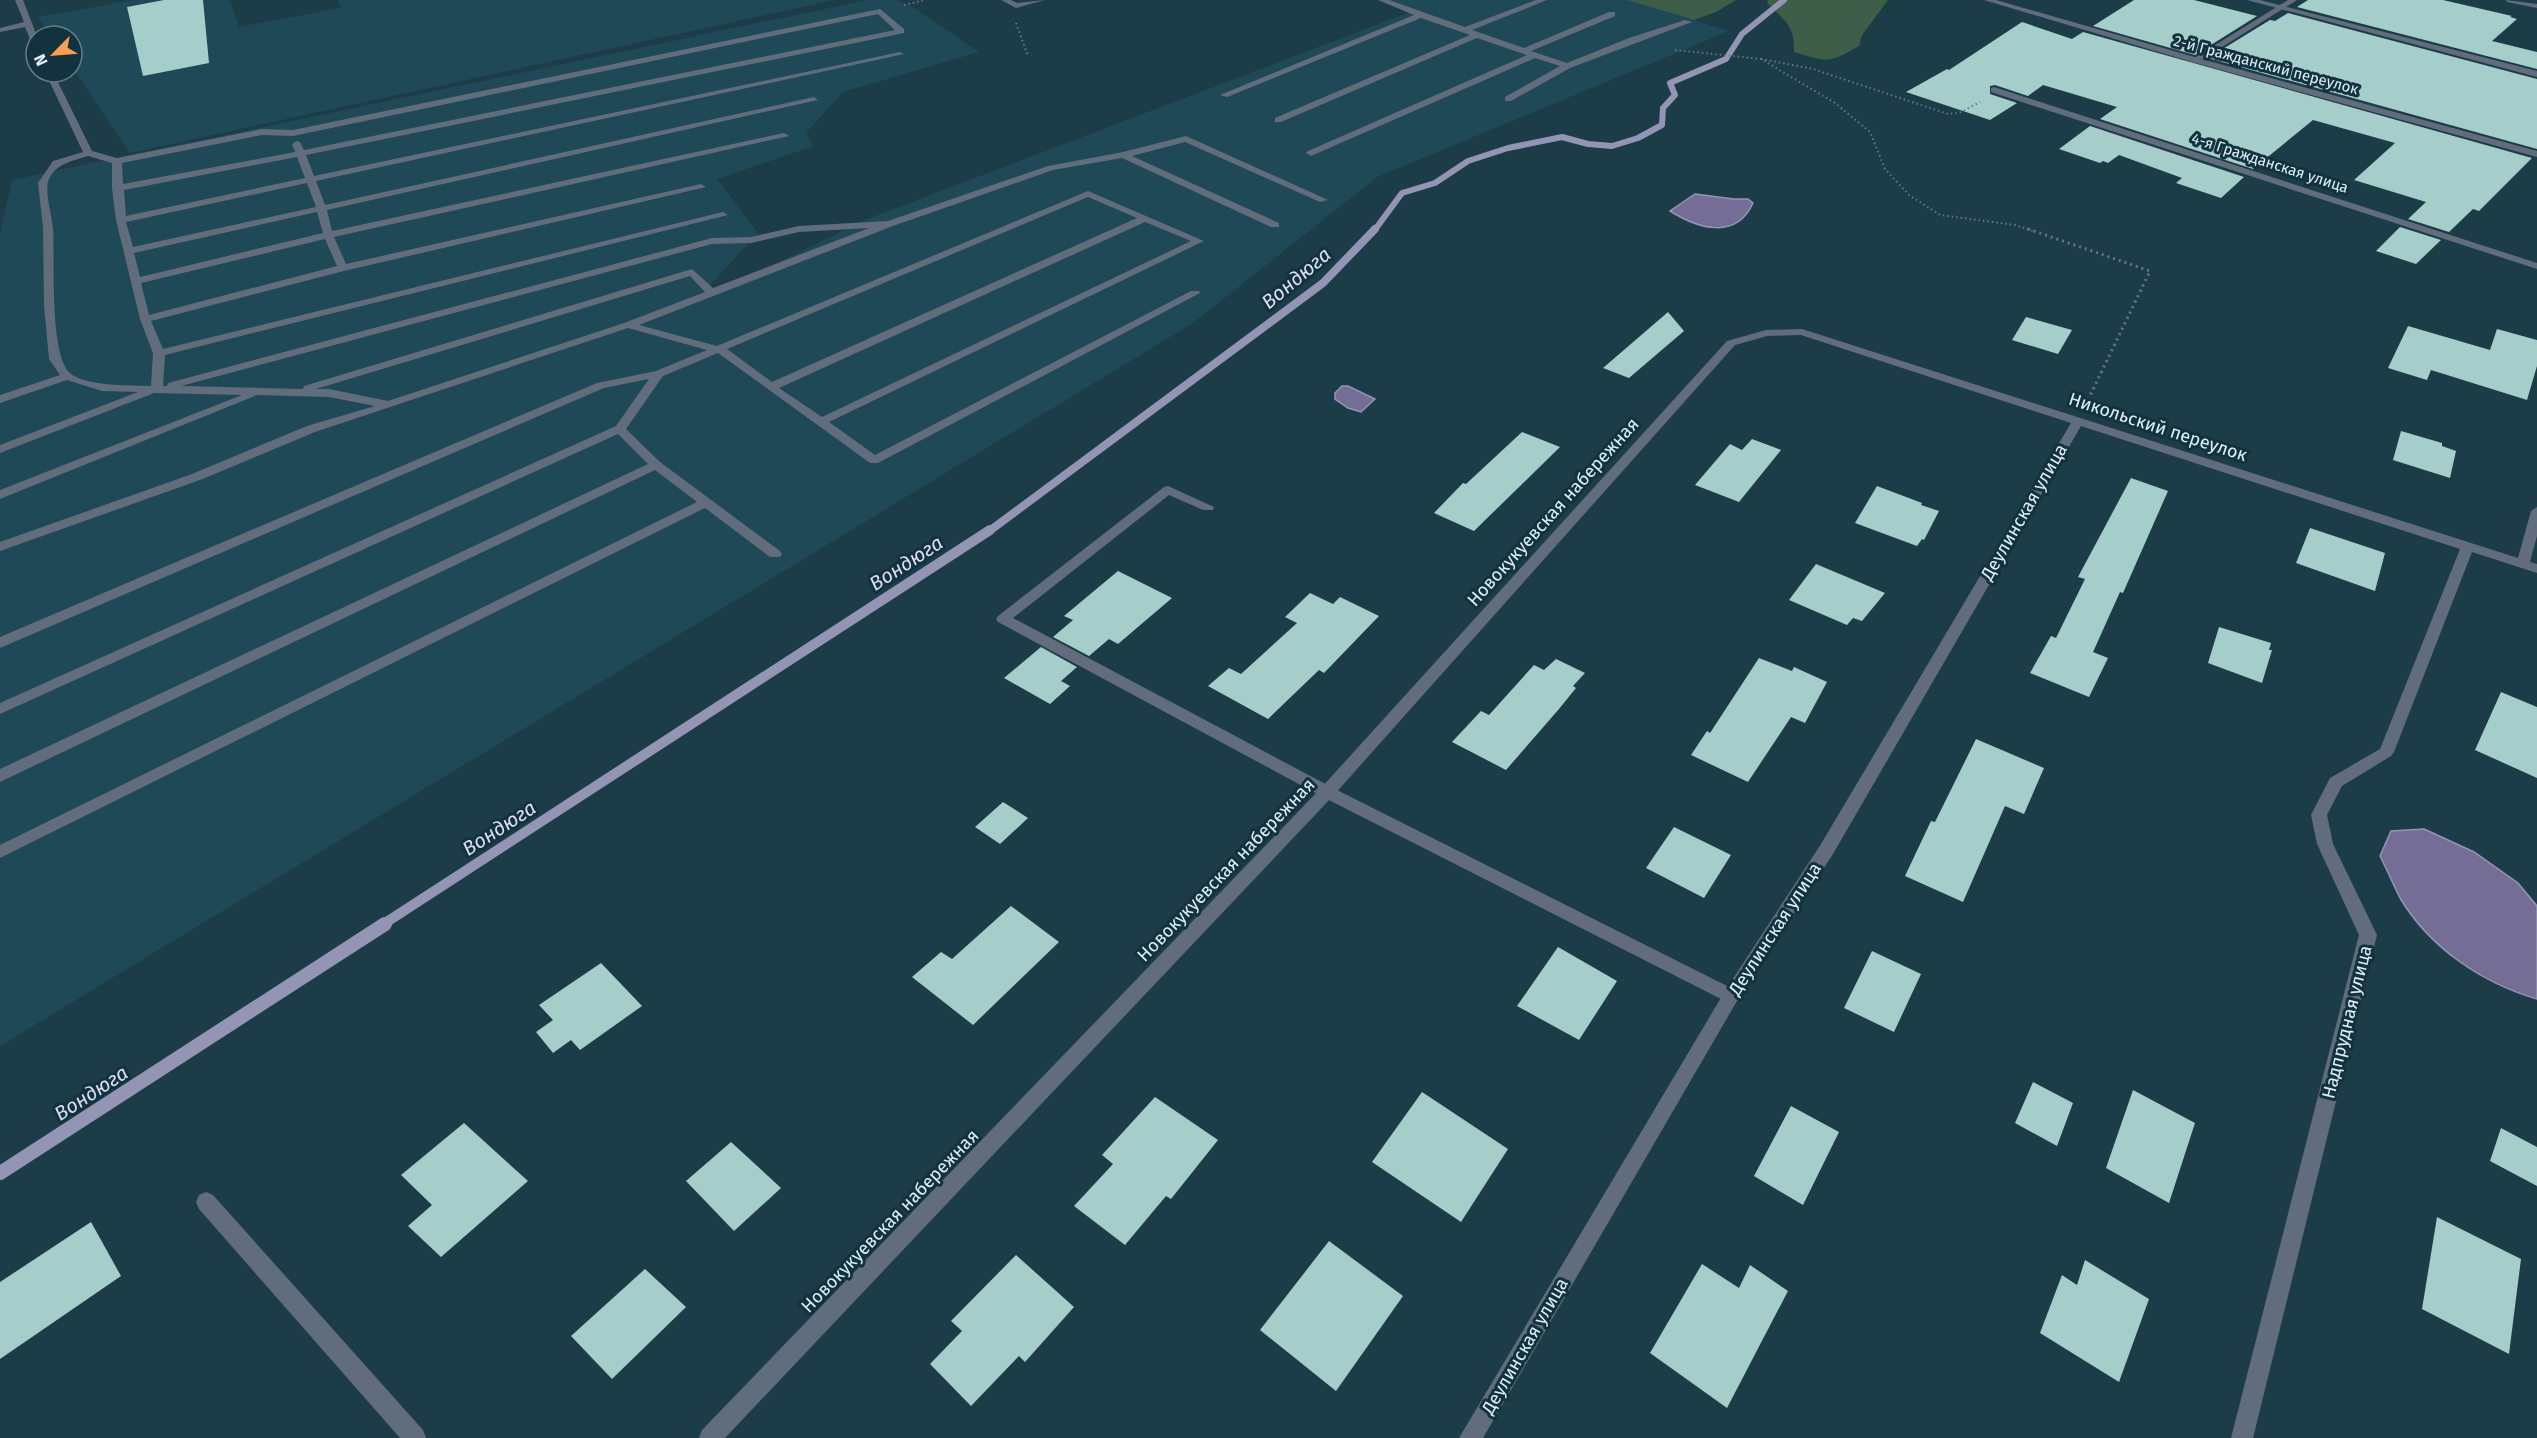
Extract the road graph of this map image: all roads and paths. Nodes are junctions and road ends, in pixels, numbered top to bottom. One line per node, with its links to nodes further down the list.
1 (19, 0): 15 (street)
2 (1041, 0): 9 (street)
3 (1382, 0): 13 (street)
4 (1543, 0): 18 (street)
5 (1988, 0): 26 (street, 2-й Гражданский переулок)
6 (2251, 0): 11 (street)
7 (2293, 0): 11 (street)
8 (2510, 0): 10 (street)
9 (1010, 2): 23 (path)
10 (2537, 6)
11 (2281, 8): 26 (street); 28 (street)
12 (1612, 14): 20 (street)
13 (1421, 15): 18 (street); 31 (street)
14 (1688, 22): 27 (street)
15 (27, 24)
16 (24, 25): 17 (street)
17 (0, 30)
18 (1465, 30): 19 (street)
19 (1477, 35): 20 (street); 34 (street)
20 (1524, 51): 24 (street)
21 (1697, 51): 25 (path)
22 (900, 54): 43 (street)
23 (1028, 56)
24 (1534, 56): 27 (street); 38 (street)
25 (1761, 59): 30 (path); 73 (path)
26 (2195, 60): 41 (street, 2-й Гражданский переулок)
27 (1567, 66): 32 (street)
28 (2537, 74)
29 (56, 84): 37 (street)
30 (1997, 91): 55 (street, 4-я Гражданская улица)
31 (1224, 95)
32 (1508, 99)
33 (814, 100): 47 (street)
34 (1278, 120)
35 (293, 133): 39 (street); 39 (street); 42 (street)
36 (784, 136): 53 (street)
37 (88, 153): 42 (street); 66 (street)
38 (1311, 153)
39 (299, 154): 43 (street); 45 (street)
40 (1123, 154): 46 (street); 51 (street); 52 (street)
41 (2537, 154)
42 (117, 161): 45 (street)
43 (310, 178): 47 (street); 50 (street)
44 (701, 187): 56 (street)
45 (117, 188): 50 (street)
46 (1323, 200)
47 (321, 207): 53 (street); 54 (street)
48 (723, 215): 64 (street)
49 (1146, 219): 63 (street); 67 (street); 74 (street)
50 (121, 220): 54 (street)
51 (889, 224): 58 (street); 68 (street)
52 (1275, 225)
53 (328, 235): 56 (street); 57 (street)
54 (128, 251): 57 (street)
55 (2537, 266)
56 (343, 268): 60 (street)
57 (135, 282): 60 (street)
58 (711, 293): 61 (street); 70 (street)
59 (1195, 293): 74 (street)
60 (145, 319): 64 (street)
61 (628, 325): 63 (street); 72 (street)
62 (1766, 333): 73 (street, Никольский переулок); 90 (street, Новокукуевская набережная)
63 (721, 350): 65 (street); 67 (street)
64 (159, 352): 68 (street)
65 (659, 374): 75 (street); 87 (street)
66 (67, 376): 68 (street); 71 (street)
67 (771, 387): 74 (street)
68 (157, 389): 69 (street); 76 (street)
69 (259, 391): 70 (street); 78 (street)
70 (293, 392): 72 (street)
71 (0, 399)
72 (389, 405): 82 (street)
73 (2079, 420): 83 (street, Никольский переулок); 92 (street, Деулинская улица)
74 (821, 422)
75 (620, 429): 77 (street); 88 (street)
76 (0, 449)
77 (656, 465): 79 (street); 89 (street)
78 (0, 495)
79 (706, 503): 84 (street); 91 (street)
80 (1208, 507): 90 (street)
81 (2537, 511): 85 (street)
82 (0, 547)
83 (2467, 547): 85 (street, Никольский переулок); 97 (street, Надпрудная улица)
84 (775, 554)
85 (2523, 565): 86 (street, Никольский переулок)
86 (2537, 570)
87 (0, 643)
88 (0, 709)
89 (0, 776)
90 (1327, 792): 92 (street); 95 (street, Новокукуевская набережная)
91 (0, 852)
92 (1731, 996): 96 (street, Деулинская улица)
93 (206, 1202): 94 (street)
94 (415, 1438)
95 (710, 1438)
96 (1470, 1438)
97 (2242, 1438)

